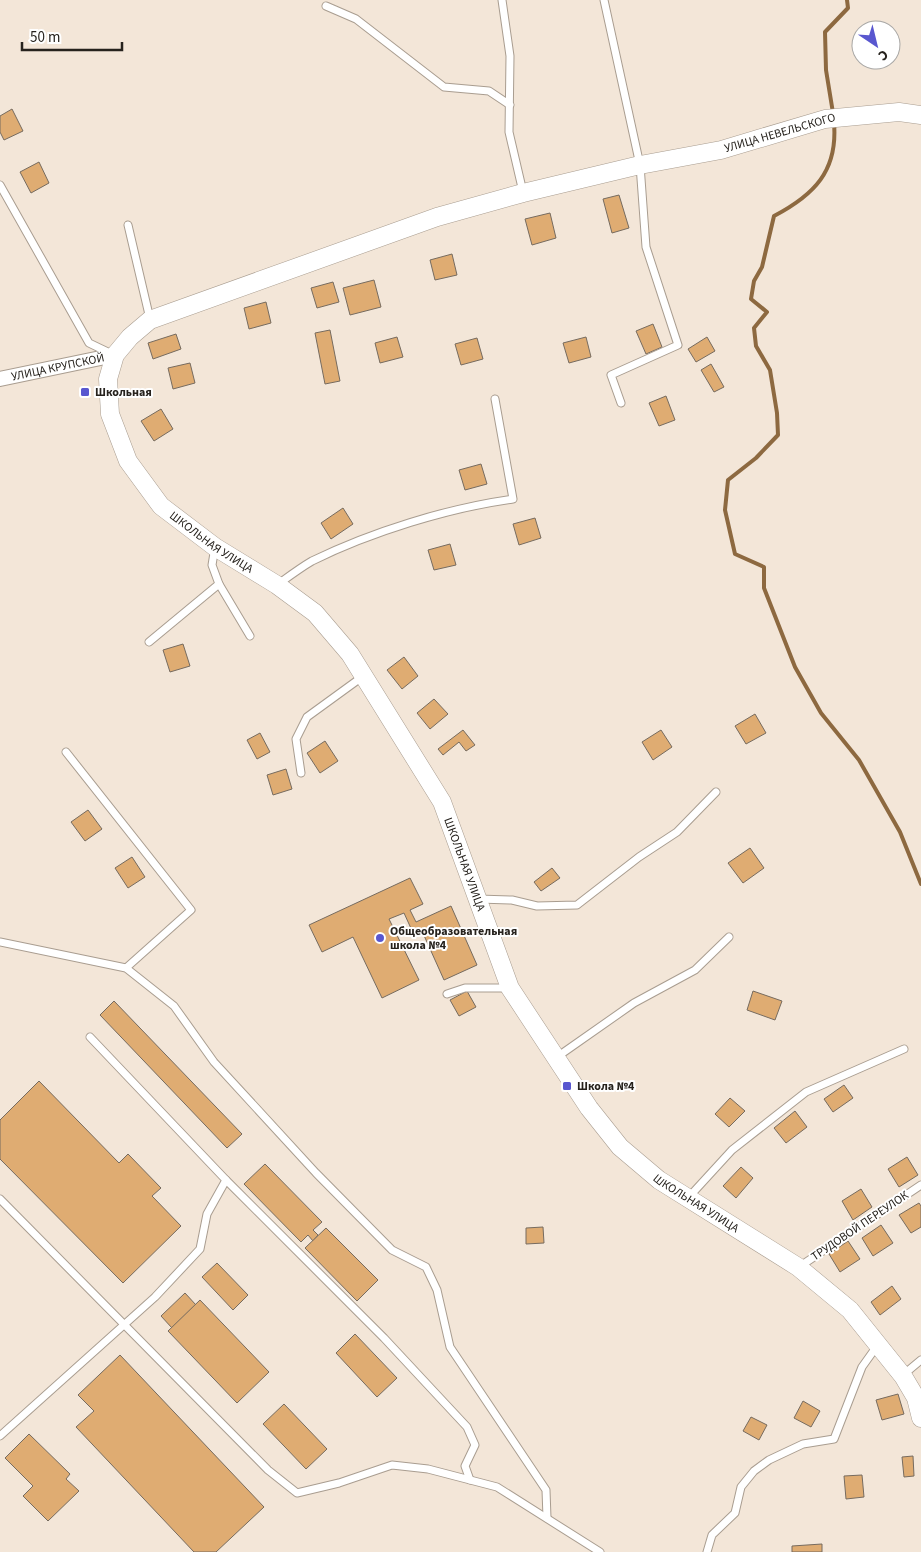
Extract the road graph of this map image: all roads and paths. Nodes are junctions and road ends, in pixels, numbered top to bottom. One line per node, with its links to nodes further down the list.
1 (502, 0): 4 (lane)
2 (604, 0): 6 (lane)
3 (326, 6): 4 (lane)
4 (510, 105): 8 (lane)
5 (921, 116): 6 (street, УЛИЦА НЕВЕЛЬСКОГО)
6 (640, 165): 8 (street, УЛИЦА НЕВЕЛЬСКОГО); 14 (lane)
7 (0, 185): 11 (lane)
8 (523, 193): 10 (street, УЛИЦА НЕВЕЛЬСКОГО)
9 (128, 225): 10 (lane)
10 (150, 320): 11 (street)
11 (115, 355): 12 (street, УЛИЦА КРУПСКОЙ); 15 (street, ШКОЛЬНАЯ УЛИЦА)
12 (0, 379)
13 (495, 399): 17 (lane)
14 (622, 403)
15 (215, 547): 16 (lane); 17 (street, ШКОЛЬНАЯ УЛИЦА)
16 (219, 584): 18 (lane); 19 (lane)
17 (277, 585): 20 (street, ШКОЛЬНАЯ УЛИЦА)
18 (250, 636)
19 (149, 642)
20 (364, 676): 22 (lane); 24 (street, ШКОЛЬНАЯ УЛИЦА)
21 (66, 752): 27 (lane)
22 (301, 773)
23 (716, 792): 24 (lane)
24 (478, 899): 28 (street, ШКОЛЬНАЯ УЛИЦА)
25 (729, 937): 32 (lane)
26 (0, 942): 27 (lane)
27 (126, 968): 45 (lane)
28 (510, 988): 29 (lane); 32 (street, ШКОЛЬНАЯ УЛИЦА)
29 (447, 994)
30 (90, 1037): 33 (lane)
31 (904, 1050): 35 (lane)
32 (554, 1058): 35 (street, ШКОЛЬНАЯ УЛИЦА)
33 (226, 1180): 38 (lane); 44 (lane)
34 (921, 1185): 37 (lane, ТРУДОВОЙ ПЕРЕУЛОК)
35 (688, 1198): 37 (street, ШКОЛЬНАЯ УЛИЦА)
36 (0, 1200): 38 (lane)
37 (798, 1267): 39 (street, ШКОЛЬНАЯ УЛИЦА)
38 (125, 1326): 43 (lane); 44 (lane)
39 (879, 1344): 41 (street, ШКОЛЬНАЯ УЛИЦА); 47 (lane)
40 (921, 1360): 41 (lane)
41 (903, 1376): 42 (street, ШКОЛЬНАЯ УЛИЦА)
42 (921, 1418)
43 (0, 1436)
44 (470, 1480): 45 (lane)
45 (547, 1518): 46 (lane)
46 (600, 1552)
47 (707, 1552)

